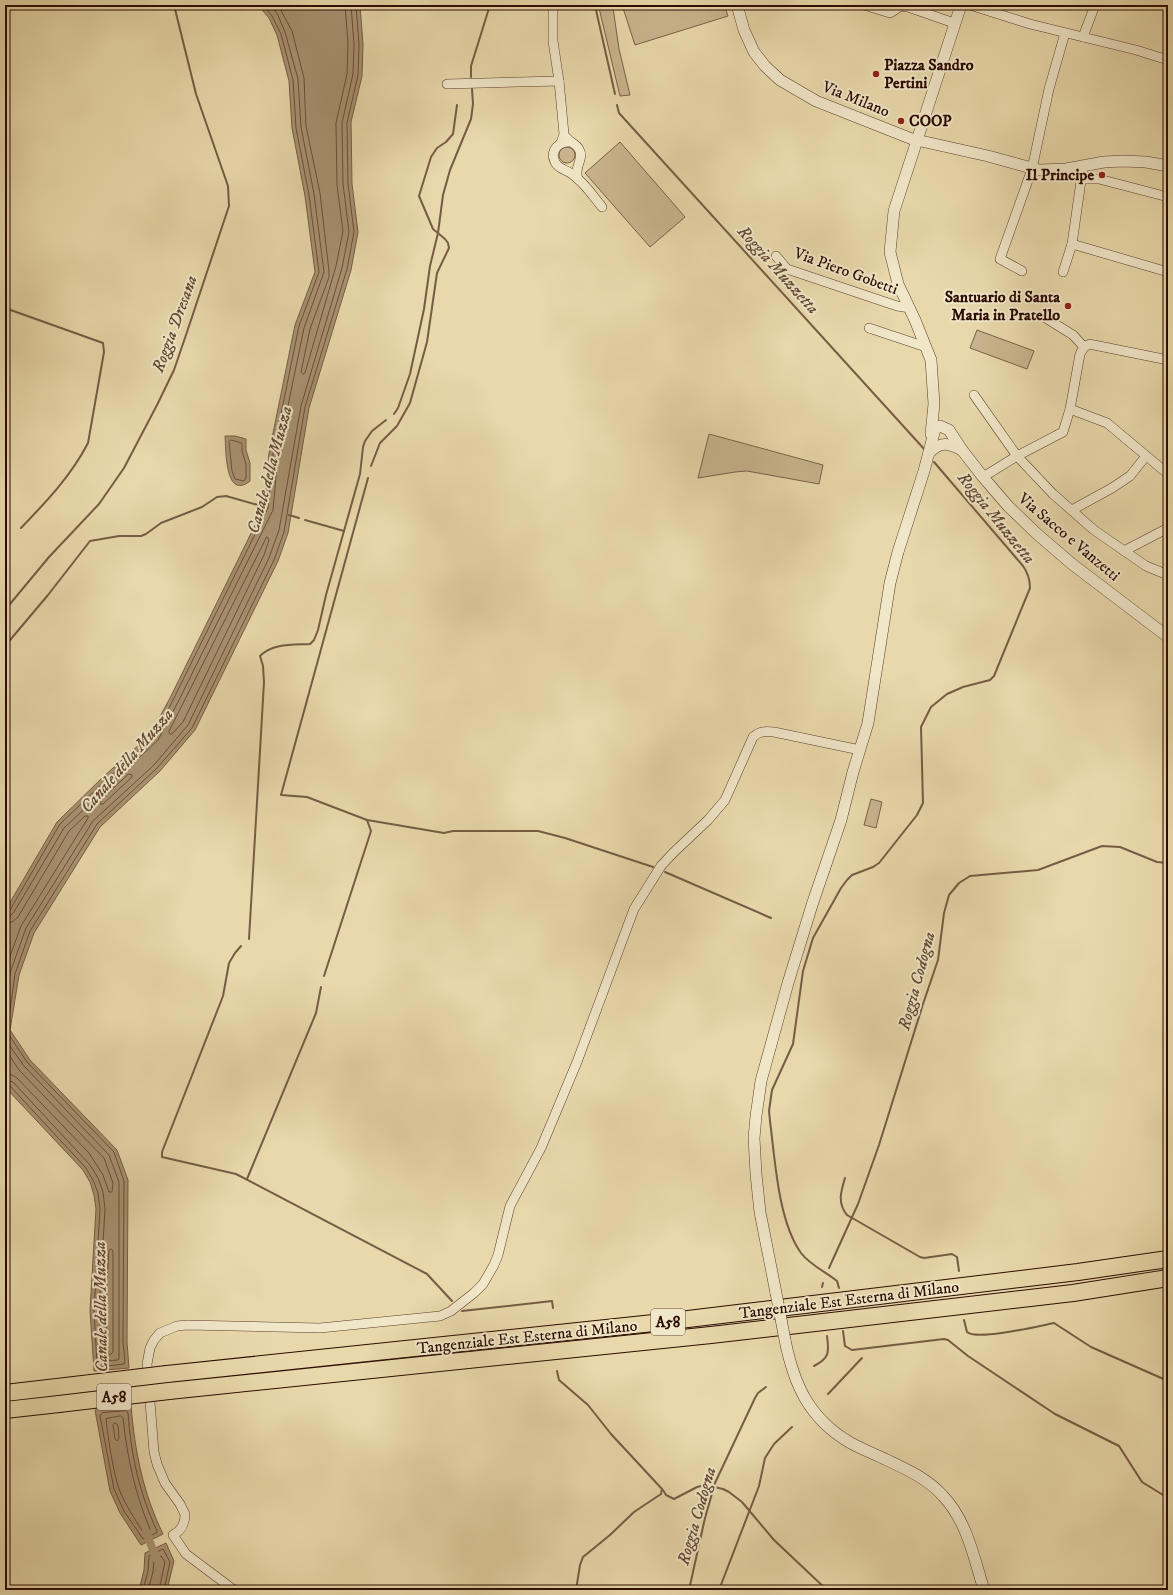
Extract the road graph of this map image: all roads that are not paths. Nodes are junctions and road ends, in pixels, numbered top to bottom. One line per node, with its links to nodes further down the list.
1 (553, 5): 11 (street)
2 (737, 5): 14 (street, Via Milano)
3 (864, 5): 7 (street)
4 (961, 5): 7 (street)
5 (970, 5): 8 (street)
6 (1095, 5): 9 (street)
7 (954, 23): 14 (street)
8 (1065, 33): 9 (street); 19 (street)
9 (1083, 37): 10 (street)
10 (1168, 60)
11 (559, 81): 12 (street); 13 (street)
12 (448, 84)
13 (565, 140): 15 (street); 18 (street)
14 (917, 141): 19 (street, Via Milano); 29 (street)
15 (577, 165): 18 (street); 21 (street)
16 (1168, 166): 17 (street, Via Milano)
17 (1083, 167): 19 (street, Via Milano); 20 (street)
18 (564, 169): 21 (street)
19 (1032, 169): 26 (street)
20 (1082, 178): 22 (street); 24 (street)
21 (578, 179): 23 (street)
22 (1168, 197)
23 (602, 207)
24 (1072, 244): 27 (street); 28 (street)
25 (776, 256): 29 (street, Via Piero Gobetti)
26 (1022, 271)
27 (1063, 272)
28 (1168, 272)
29 (910, 308): 32 (street)
30 (1044, 317): 33 (street)
31 (869, 328): 32 (street)
32 (926, 347): 36 (street)
33 (1084, 347): 34 (street); 37 (street)
34 (1168, 360)
35 (974, 395): 41 (street)
36 (934, 404): 38 (street, Via Sacco e Vanzetti); 39 (street)
37 (1070, 409): 41 (street); 42 (street)
38 (944, 426): 39 (street); 40 (street, Via Sacco e Vanzetti)
39 (930, 448): 40 (street); 50 (street)
40 (958, 448): 44 (street, Via Sacco e Vanzetti)
41 (1017, 456): 44 (street); 45 (street)
42 (1146, 456): 43 (street); 45 (street)
43 (1168, 474)
44 (983, 477): 49 (street, Via Sacco e Vanzetti)
45 (1072, 510): 47 (street)
46 (1168, 528): 47 (street)
47 (1124, 551): 48 (street)
48 (1168, 575)
49 (1168, 637)
50 (860, 750): 55 (street); 56 (street, bridge)
51 (1168, 1259): 53 (highway, Tangenziale Est Esterna di Milano / A58, bridge)
52 (1168, 1278): 54 (highway, Tangenziale Est Esterna di Milano / A58, bridge)
53 (5, 1393)
54 (5, 1410)
55 (234, 1590)
56 (984, 1590)

